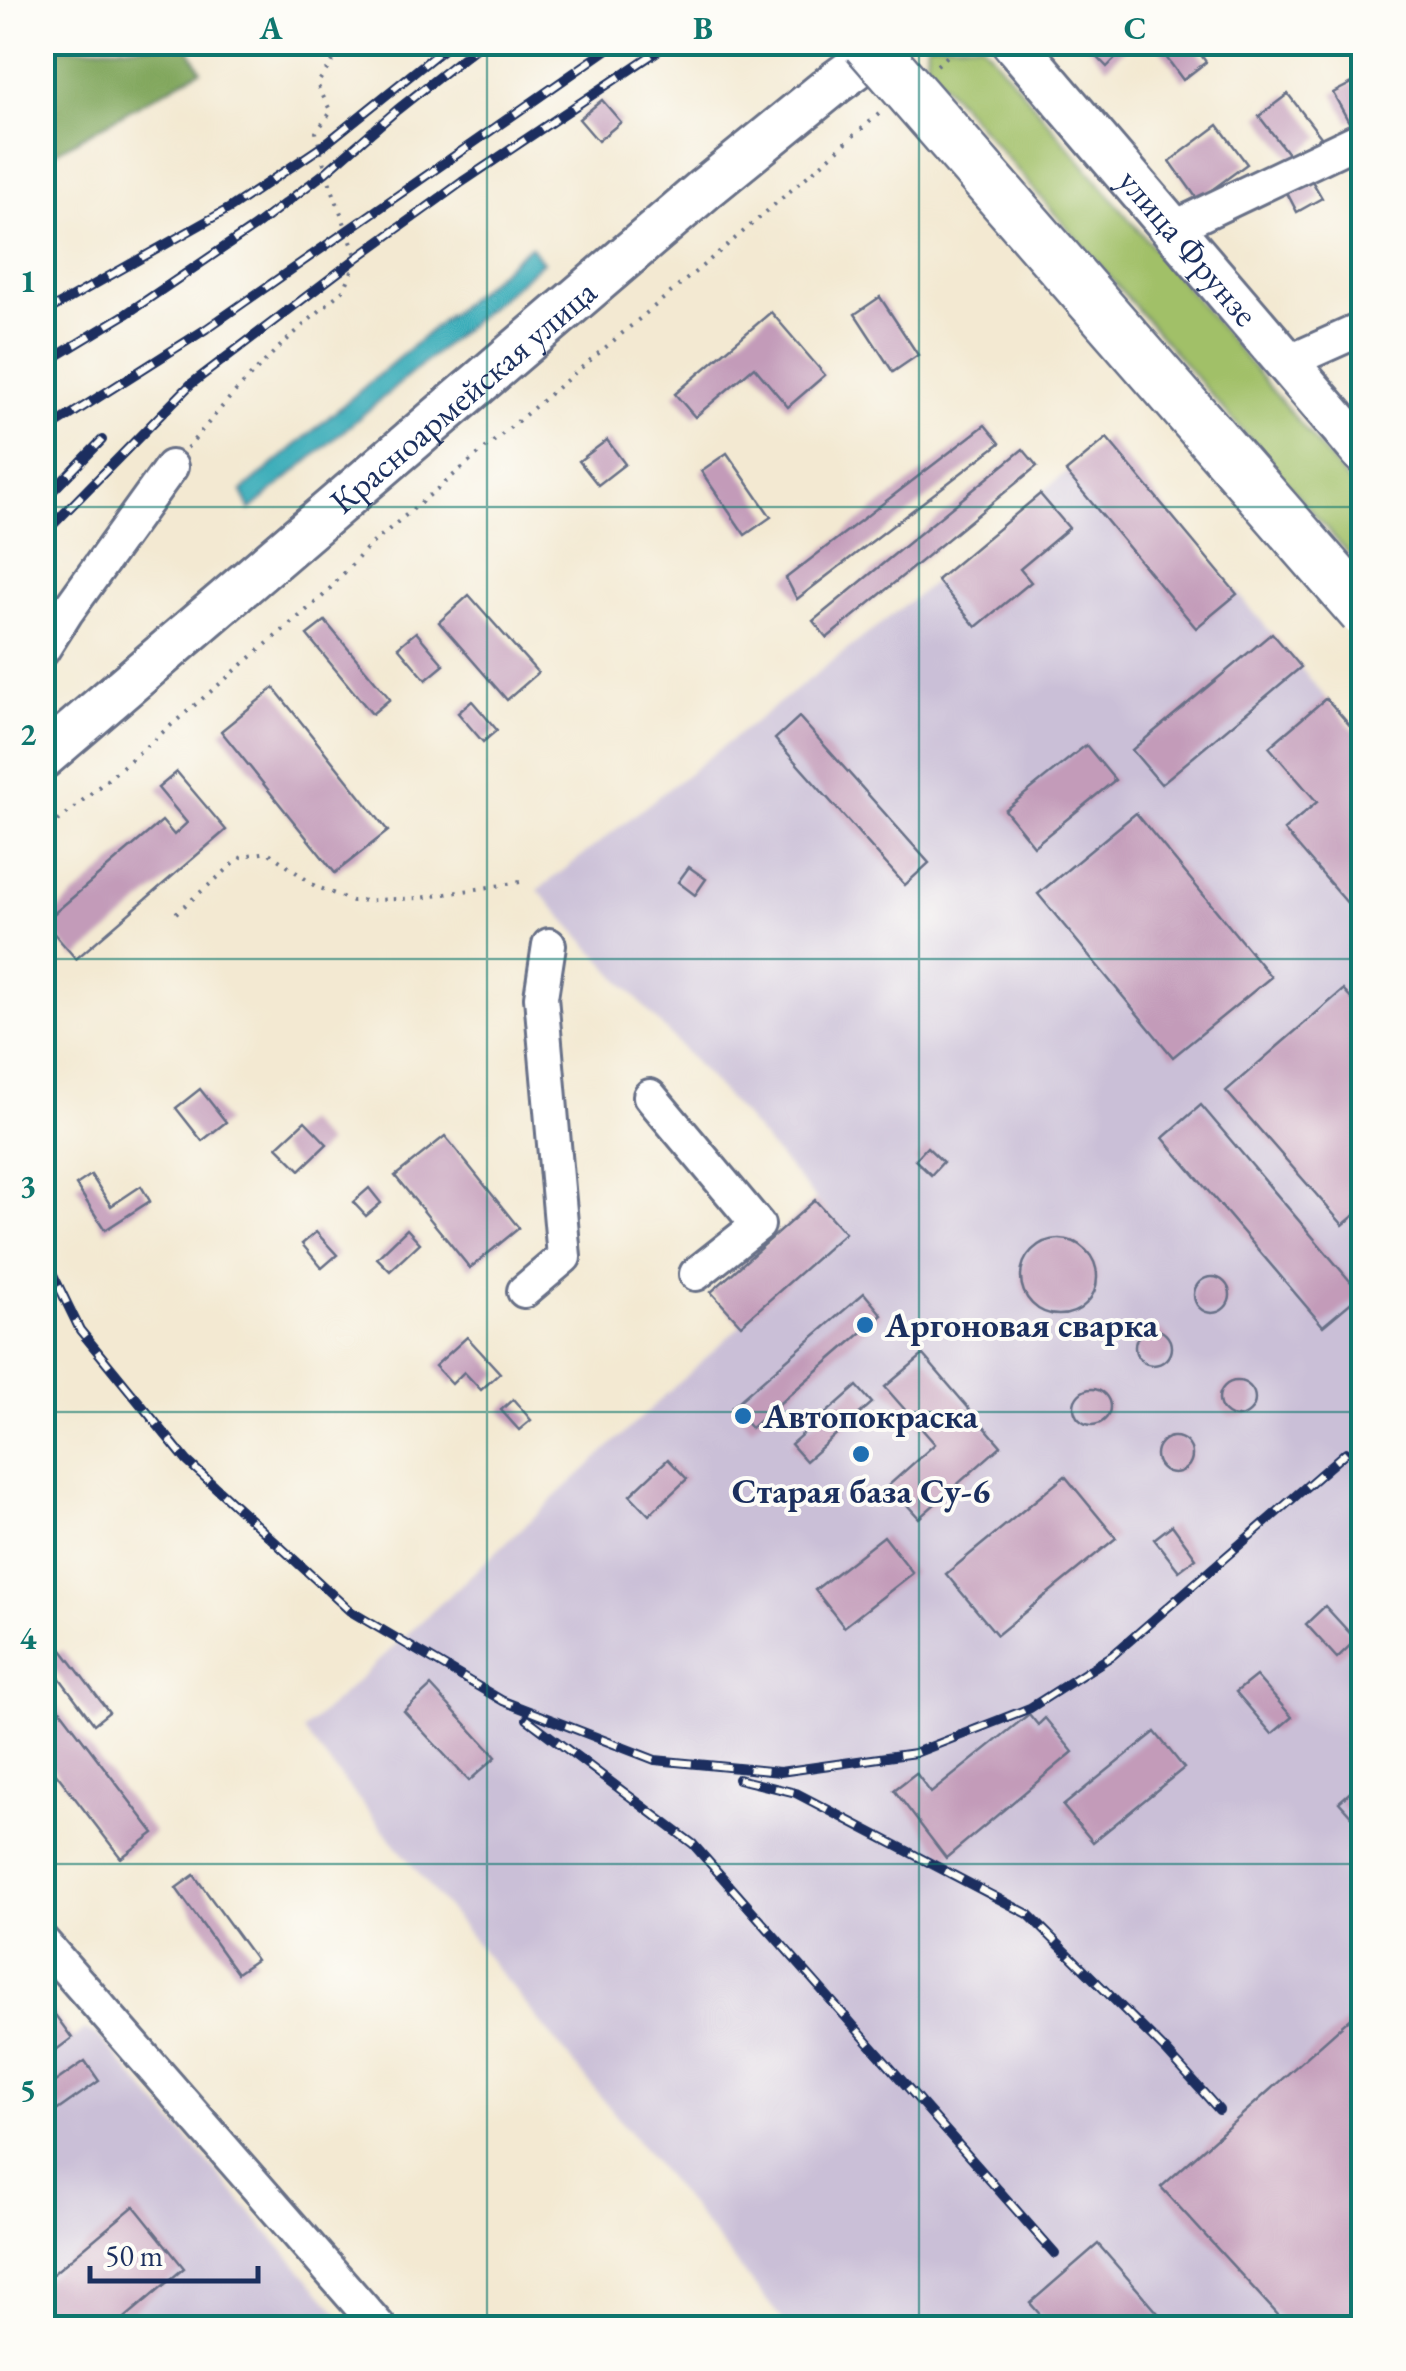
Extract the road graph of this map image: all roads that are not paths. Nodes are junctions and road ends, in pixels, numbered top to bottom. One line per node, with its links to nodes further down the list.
1 (866, 42): 10 (highway, bridge)
2 (891, 42): 12 (main road, Красноармейская улица)
3 (1013, 42): 5 (main road, улица Фрунзе)
4 (1364, 137): 5 (street)
5 (1173, 228): 7 (main road, улица Фрунзе)
6 (1364, 328): 7 (street)
7 (1288, 362): 8 (main road, улица Фрунзе)
8 (1364, 453)
9 (171, 467): 11 (street)
10 (1358, 632)
11 (42, 651)
12 (42, 758)
13 (549, 945): 16 (street)
14 (650, 1096): 15 (street)
15 (696, 1274)
16 (524, 1291)
17 (42, 1941): 18 (street)
18 (380, 2328)

